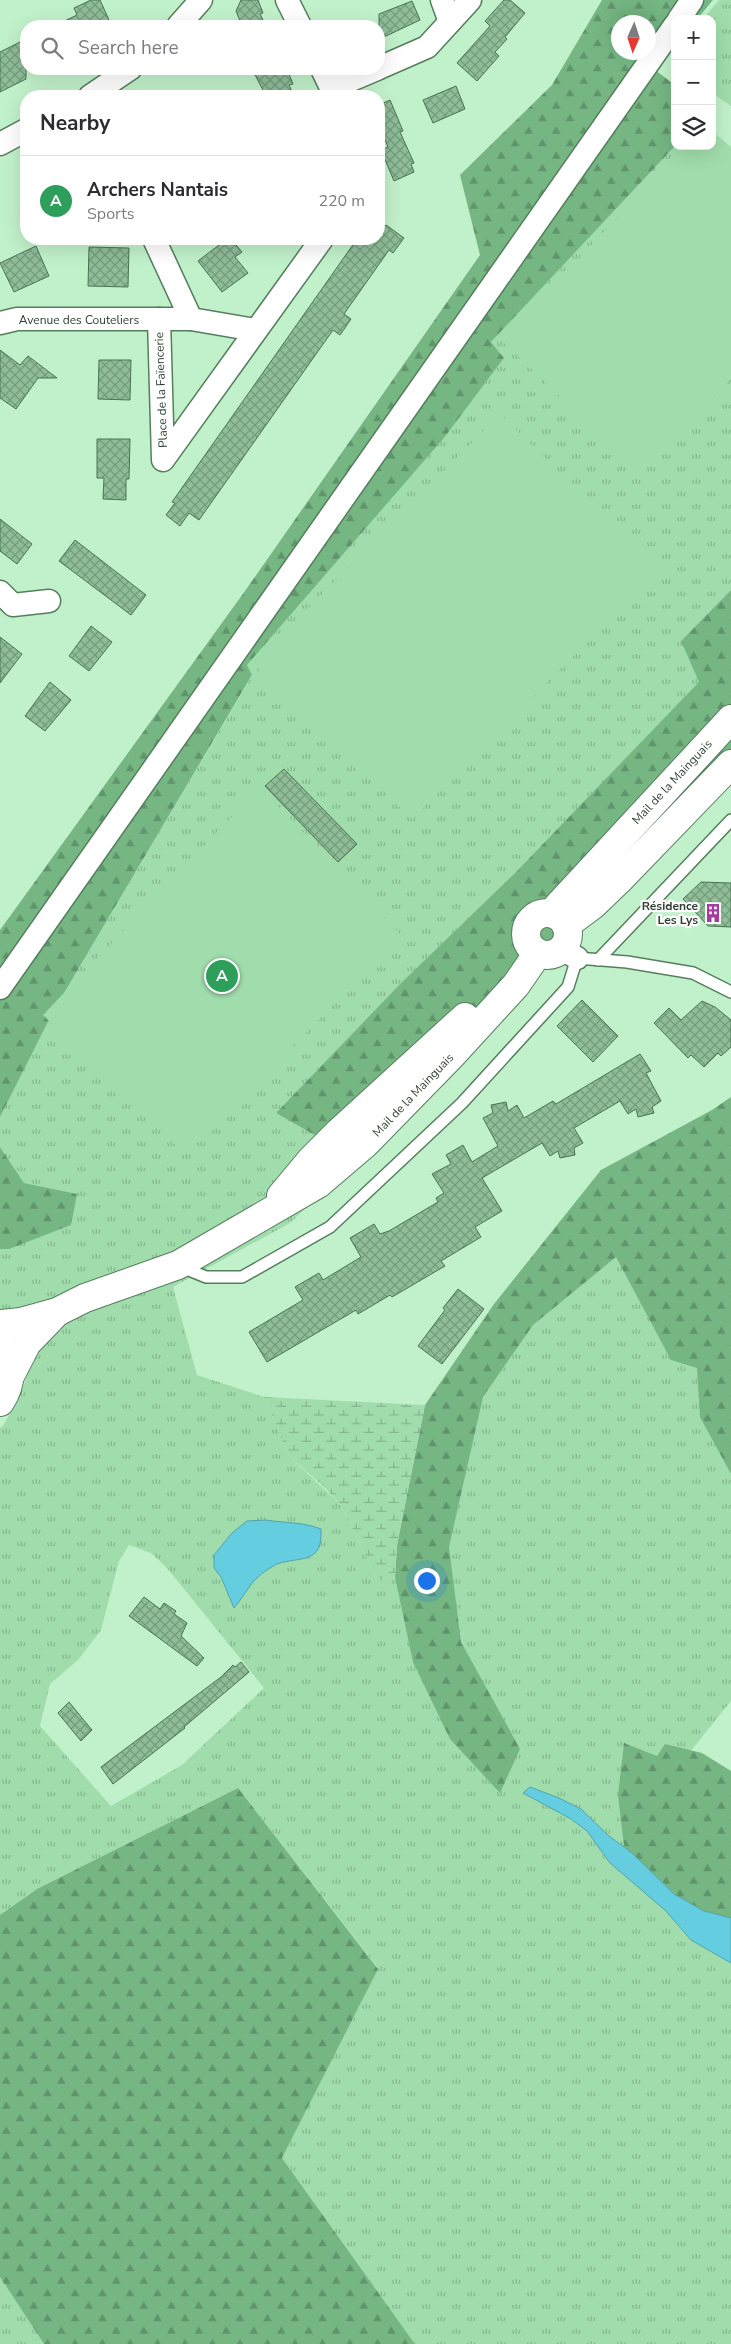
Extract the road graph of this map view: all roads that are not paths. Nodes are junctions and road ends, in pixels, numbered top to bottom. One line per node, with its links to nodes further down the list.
1 (201, 0): 7 (street)
2 (287, 0): 8 (street)
3 (442, 0): 9 (street)
4 (470, 0): 9 (street)
5 (692, 0): 6 (street)
6 (682, 15)
7 (183, 20)
8 (297, 20)
9 (450, 22): 11 (street)
10 (671, 31): 30 (street)
11 (385, 65)
12 (121, 75): 15 (street)
13 (357, 75): 14 (street)
14 (330, 84)
15 (99, 90)
16 (20, 133): 17 (street)
17 (0, 144)
18 (157, 245): 21 (street)
19 (318, 245): 23 (street)
20 (159, 319): 21 (street, Place de la Faïencerie); 22 (street, Avenue des Couteliers); 23 (street, Place de la Faïencerie)
21 (191, 319): 23 (street, Place de la Faïencerie)
22 (0, 322)
23 (255, 330)
24 (0, 592): 25 (street)
25 (49, 601)
26 (731, 719): 29 (street, Mail de la Mainguais)
27 (731, 764): 29 (street, Mail de la Mainguais)
28 (731, 820): 29 (lane)
29 (561, 944): 31 (lane); 32 (street, Mail de la Mainguais); 32 (lane)
30 (0, 988)
31 (731, 992)
32 (178, 1265): 33 (street, Mail de la Mainguais)
33 (57, 1312): 34 (street, Mail de la Mainguais); 36 (street, Mail de la Mainguais)
34 (0, 1324)
35 (0, 1340): 36 (street)
36 (10, 1376): 37 (street, Mail de la Mainguais)
37 (0, 1402)

